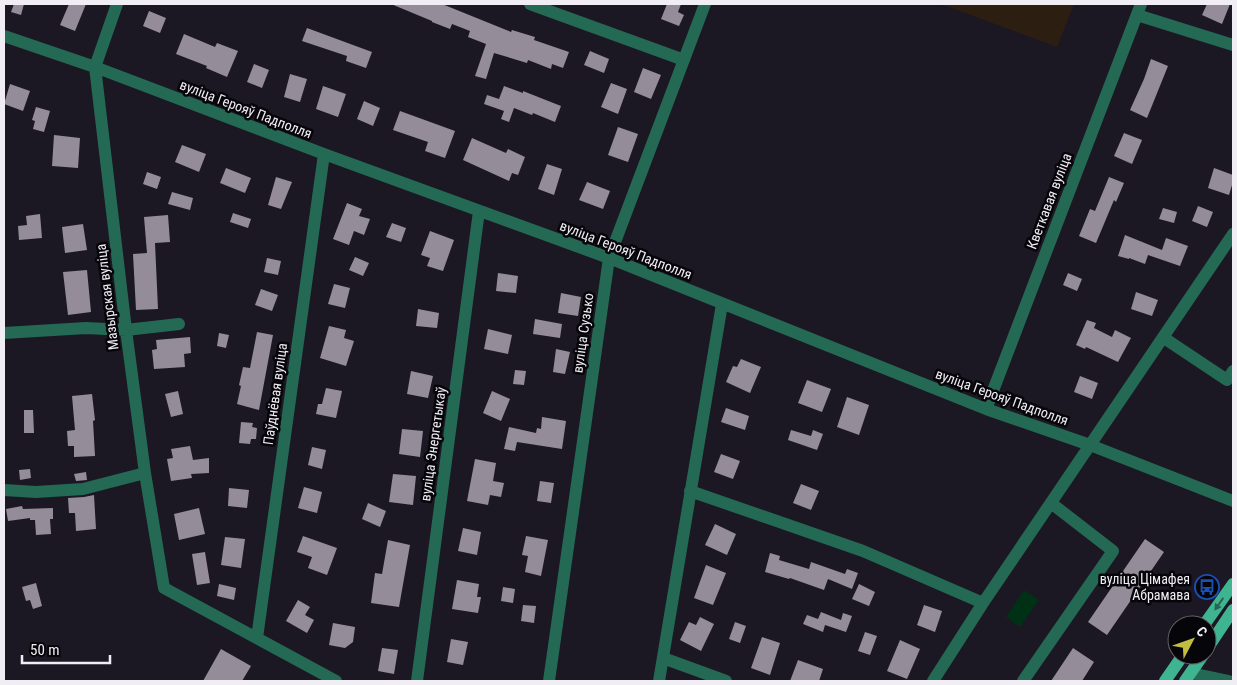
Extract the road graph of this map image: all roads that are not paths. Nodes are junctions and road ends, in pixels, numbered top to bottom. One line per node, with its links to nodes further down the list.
1 (117, 4): 8 (street, Мазырская вуліца)
2 (530, 4): 7 (street)
3 (705, 4): 7 (street, вуліца Сузько)
4 (1139, 9): 6 (street); 19 (street, Кветкавая вуліца)
5 (4, 36): 8 (street, вуліца Герояў Падполля)
6 (1233, 45)
7 (684, 60): 12 (street, вуліца Сузько)
8 (95, 67): 9 (street, вуліца Герояў Падполля); 15 (street, Мазырская вуліца)
9 (324, 154): 10 (street, вуліца Герояў Падполля); 31 (street, Паўднёвая вуліца)
10 (479, 211): 12 (street, вуліца Герояў Падполля); 37 (street, вуліца Энергетыкаў)
11 (1233, 234): 17 (street)
12 (609, 258): 13 (street, вуліца Герояў Падполля); 38 (street, вуліца Сузько)
13 (722, 304): 19 (street, вуліца Герояў Падполля); 23 (street)
14 (179, 324): 15 (street)
15 (126, 330): 16 (street); 21 (street, Мазырская вуліца)
16 (4, 333)
17 (1164, 338): 18 (street); 20 (street)
18 (1233, 372)
19 (986, 409): 20 (street, вуліца Герояў Падполля)
20 (1090, 445): 24 (street, вуліца Герояў Падполля); 25 (street)
21 (145, 473): 22 (street); 31 (street, Мазырская вуліца)
22 (4, 490)
23 (690, 491): 27 (street); 32 (street)
24 (1233, 500)
25 (1051, 503): 27 (street); 42 (street)
26 (1233, 584): 29 (main road, one-way to 29)
27 (983, 603): 41 (street)
28 (1233, 610): 30 (main road)
29 (1211, 615)
30 (1217, 634)
31 (257, 638): 36 (street)
32 (662, 658): 39 (street); 40 (street)
33 (1176, 665): 43 (main road)
34 (1196, 665): 35 (main road)
35 (1188, 677): 44 (street)
36 (336, 681)
37 (417, 681)
38 (549, 681)
39 (659, 681)
40 (726, 681)
41 (933, 681)
42 (1023, 681)
43 (1165, 681)
44 (1229, 681)

